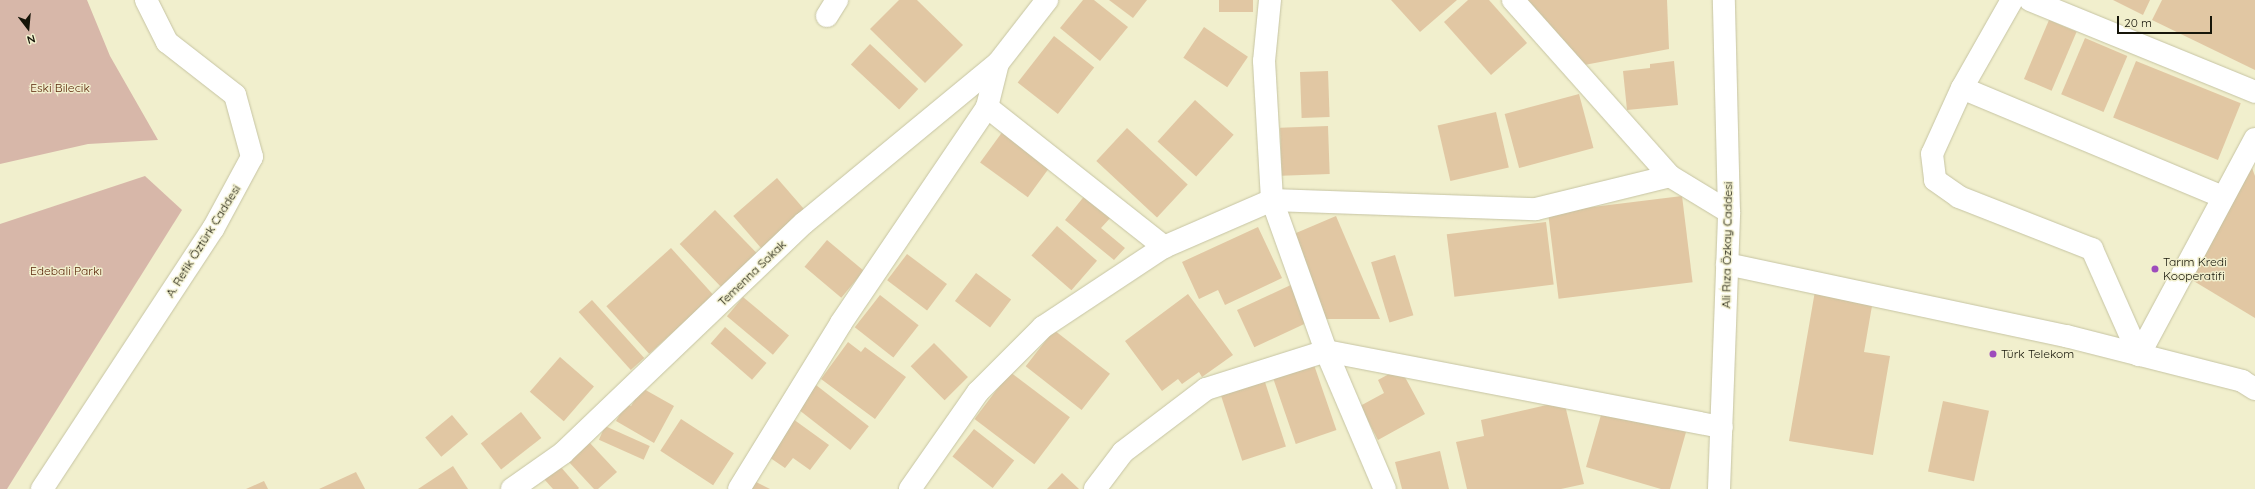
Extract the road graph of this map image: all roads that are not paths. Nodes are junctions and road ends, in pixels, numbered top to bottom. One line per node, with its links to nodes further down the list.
1 (146, 0): 24 (street, A. Refik Öztürk Caddesi)
2 (1047, 0): 8 (street)
3 (1270, 0): 15 (street)
4 (1513, 0): 13 (street)
5 (1724, 0): 16 (street, Ali Rıza Özkay Caddesi)
6 (2012, 0): 9 (street)
7 (2030, 0): 10 (street)
8 (998, 63): 11 (street); 25 (street, Temenna Sokak)
9 (1962, 88): 14 (street); 20 (street)
10 (2255, 92)
11 (988, 107): 17 (street); 26 (street)
12 (2255, 139): 14 (street)
13 (1670, 176): 15 (street); 16 (street)
14 (2223, 197): 20 (street)
15 (1272, 200): 17 (street); 19 (street)
16 (1729, 212): 18 (street, Ali Rıza Özkay Caddesi)
17 (1164, 247): 27 (street)
18 (1727, 264): 20 (street); 22 (street, Ali Rıza Özkay Caddesi)
19 (1326, 351): 22 (street); 23 (street); 28 (street)
20 (2139, 355): 21 (street)
21 (2255, 388)
22 (1722, 427): 29 (street, Ali Rıza Özkay Caddesi)
23 (1378, 486)
24 (42, 489)
25 (512, 489)
26 (739, 489)
27 (910, 489)
28 (1096, 489)
29 (1719, 489)

